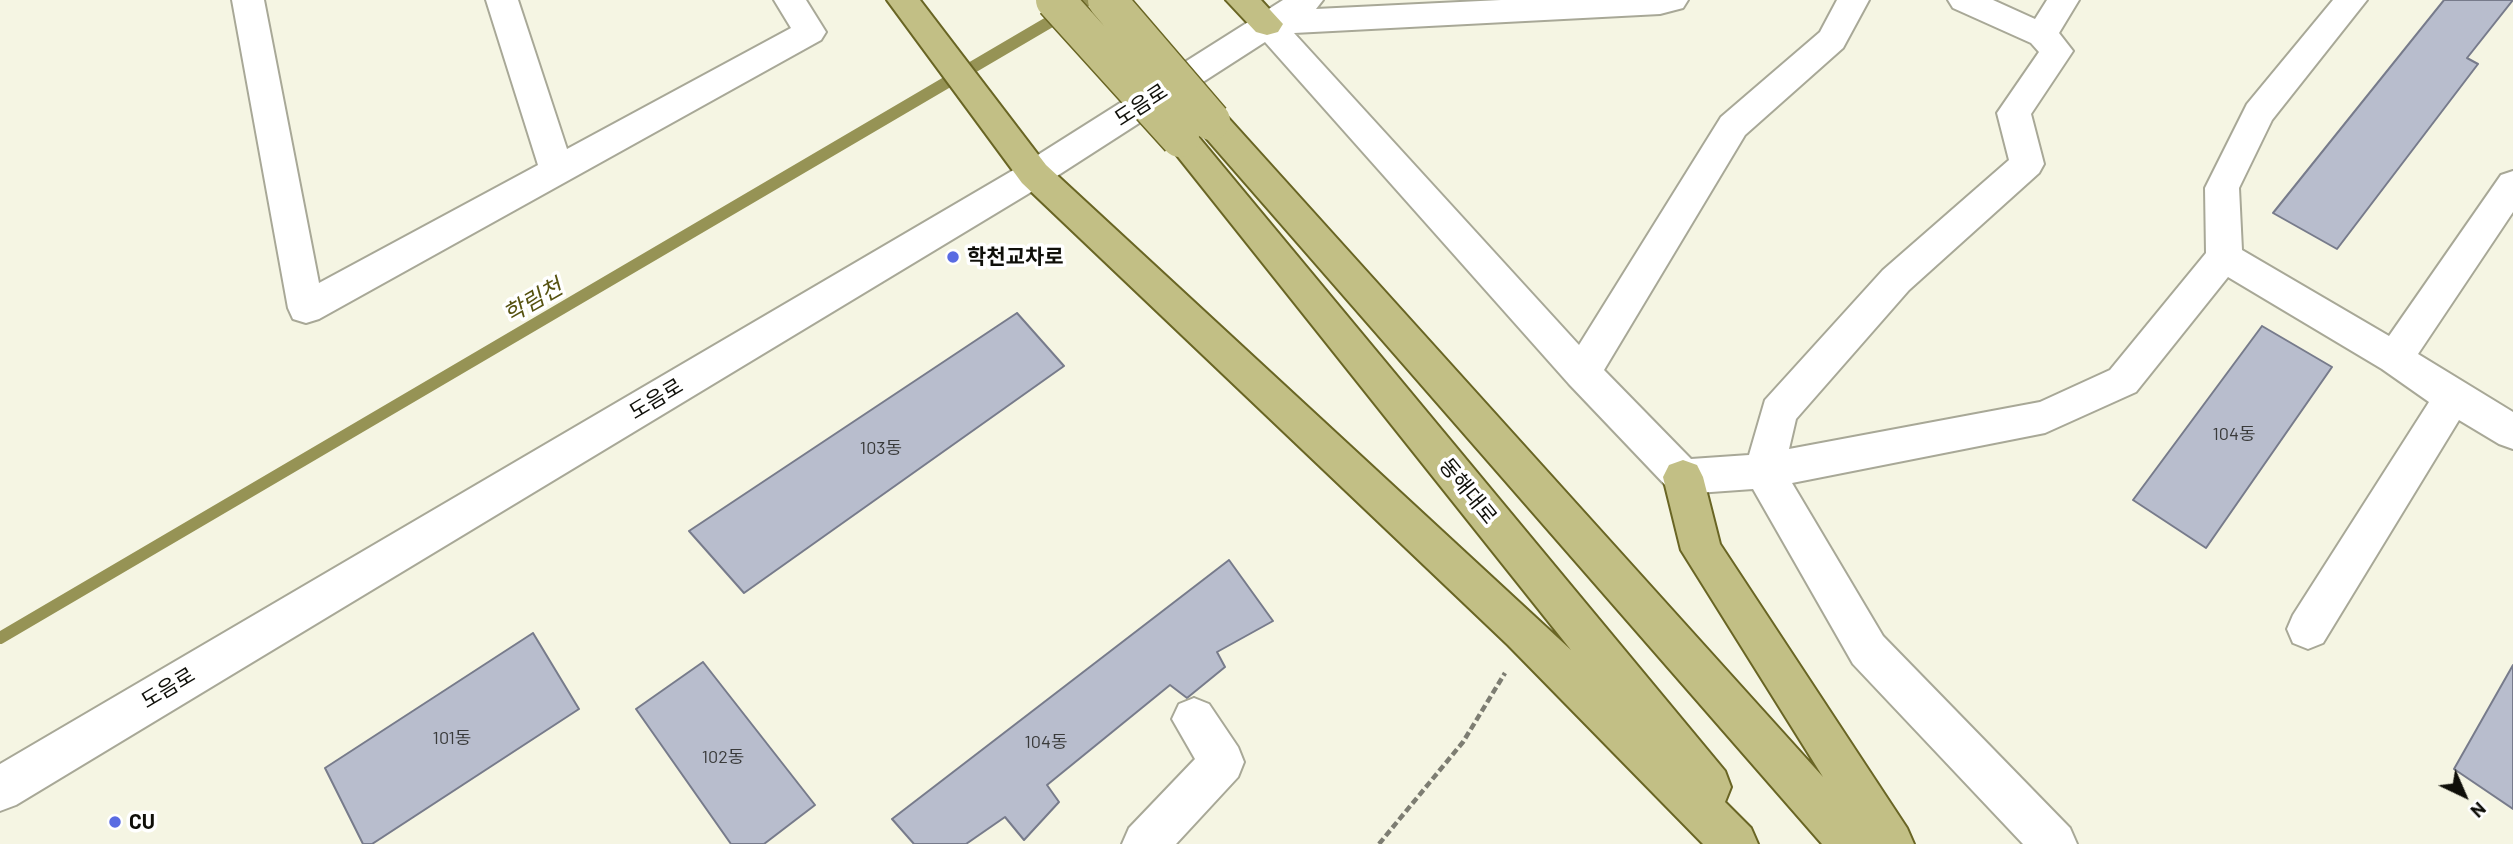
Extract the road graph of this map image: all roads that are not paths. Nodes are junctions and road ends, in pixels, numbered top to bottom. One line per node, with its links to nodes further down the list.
1 (248, 0): 17 (street)
2 (502, 0): 17 (street)
3 (790, 0): 17 (street)
4 (903, 0): 18 (main road)
5 (1055, 0): 16 (main road, bridge)
6 (1107, 0): 16 (main road, bridge)
7 (1242, 0): 14 (main road)
8 (1307, 0): 14 (street, 도음로)
9 (1672, 0): 14 (street)
10 (1853, 0): 22 (street)
11 (1964, 0): 15 (street)
12 (2063, 0): 15 (street)
13 (2351, 0): 20 (street)
14 (1268, 24): 18 (street, 도음로); 22 (street)
15 (2042, 35): 25 (street)
16 (1195, 129): 32 (main road, 동해대로); 33 (main road)
17 (557, 169)
18 (1034, 174): 29 (street, 도음로); 31 (main road)
19 (2513, 184): 21 (street)
20 (2224, 257): 21 (street); 25 (street)
21 (2395, 358): 23 (street)
22 (1582, 373): 26 (street)
23 (2453, 397): 24 (street); 27 (street)
24 (2513, 432)
25 (1764, 471): 26 (street); 35 (street)
26 (1683, 477): 34 (main road)
27 (2308, 629)
28 (1194, 719): 30 (street)
29 (0, 789)
30 (1144, 844)
31 (1735, 844)
32 (1756, 844)
33 (1852, 844)
34 (1891, 844)
35 (2054, 844)

